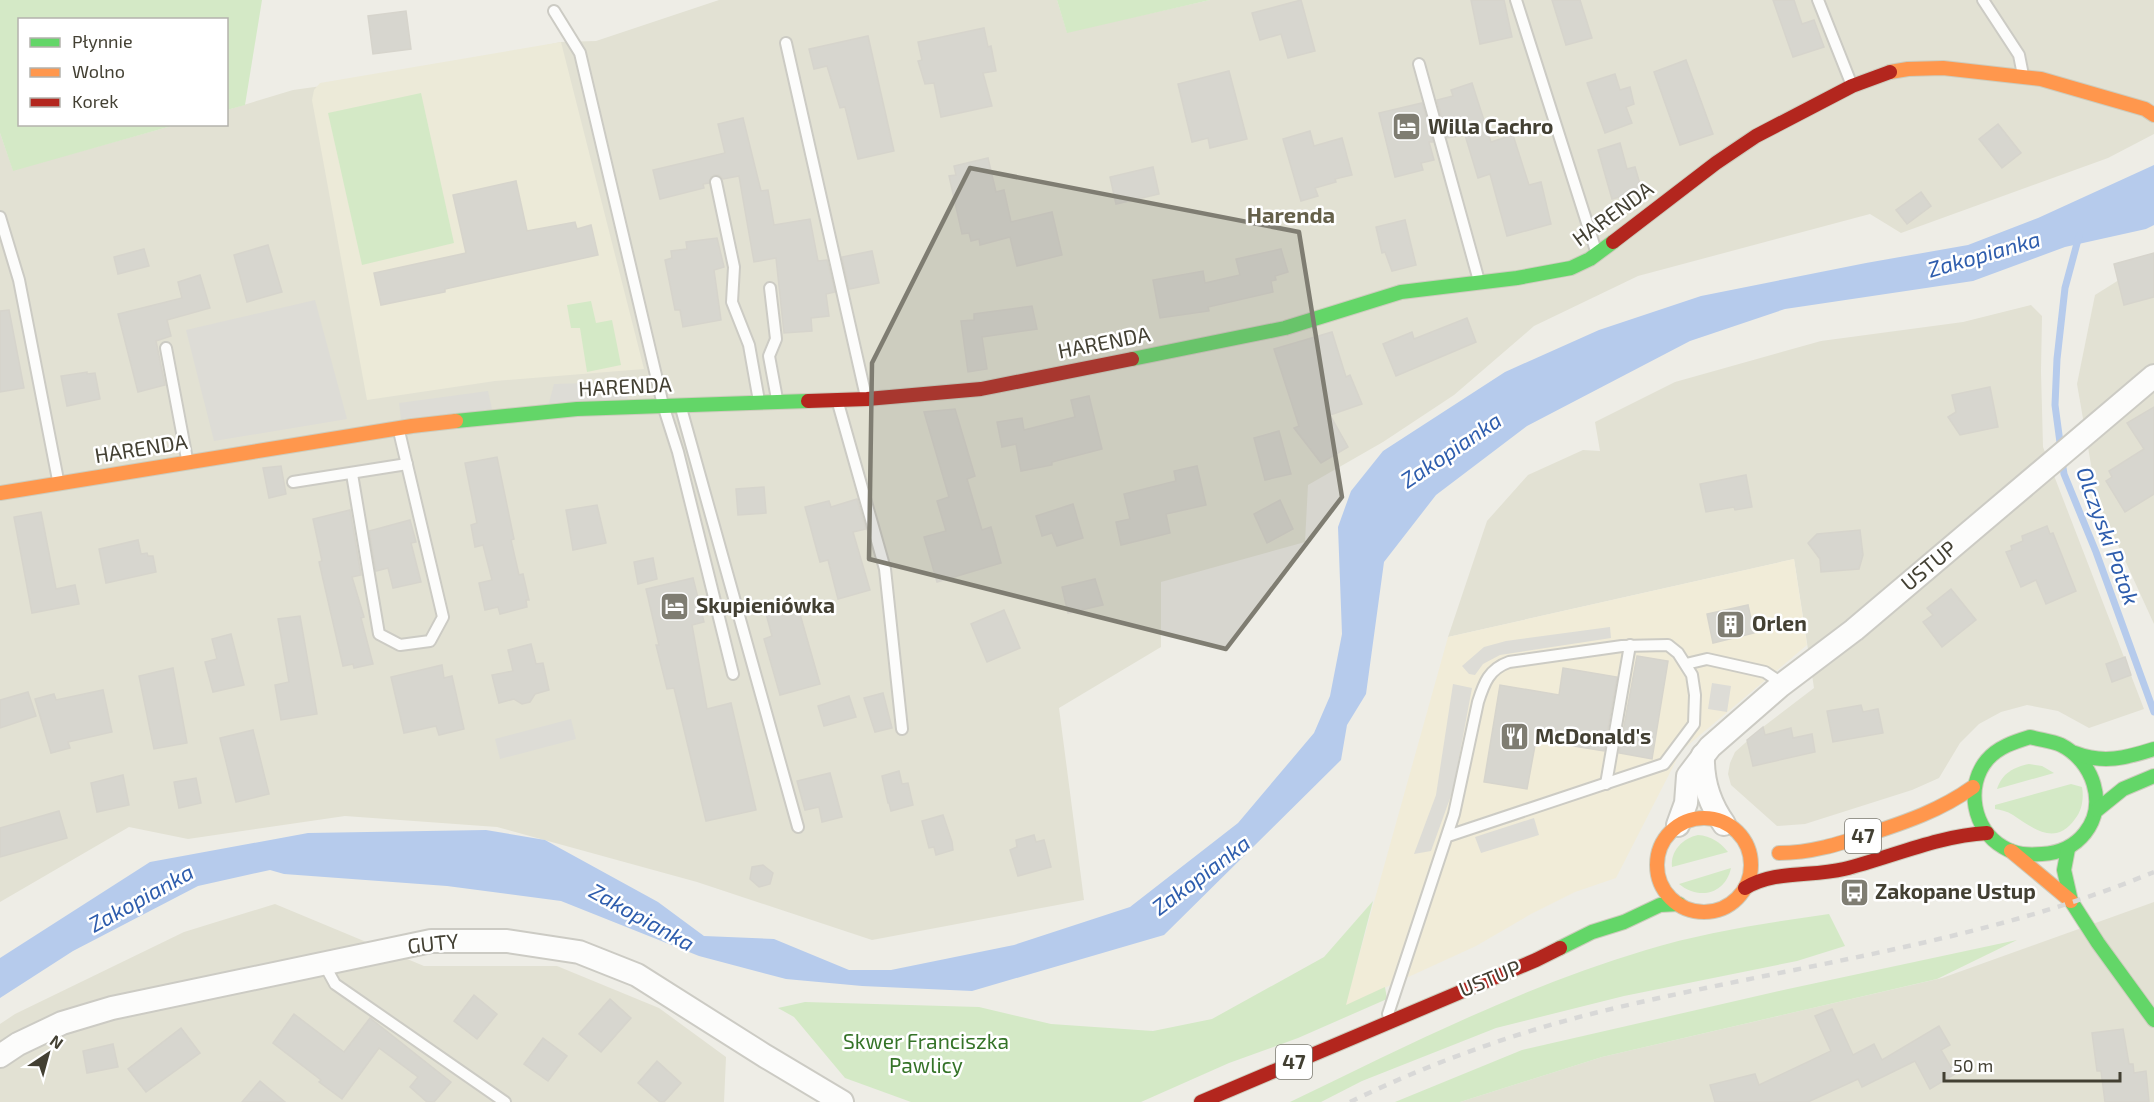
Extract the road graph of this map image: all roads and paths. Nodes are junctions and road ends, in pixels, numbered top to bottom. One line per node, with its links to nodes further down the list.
1 (1516, 0): 12 (lane)
2 (1818, 0): 8 (lane)
3 (1983, 0): 7 (lane)
4 (555, 11): 21 (lane)
5 (786, 43): 17 (lane)
6 (1419, 64): 13 (lane)
7 (2023, 76): 8 (street, HARENDA); 9 (street, HARENDA)
8 (1852, 86): 12 (street, HARENDA)
9 (2153, 112)
10 (716, 182): 19 (lane)
11 (0, 217): 28 (lane)
12 (1597, 253): 13 (street, HARENDA)
13 (1479, 282): 17 (street, HARENDA)
14 (770, 288): 20 (lane)
15 (166, 348): 24 (lane)
16 (2154, 376): 33 (street, USTUP)
17 (867, 399): 18 (street, HARENDA)
18 (837, 400): 20 (street, HARENDA); 34 (lane)
19 (760, 403): 20 (street, HARENDA); 22 (street, HARENDA)
20 (777, 403)
21 (663, 405): 22 (street, HARENDA); 23 (street, HARENDA); 32 (lane)
22 (680, 405): 44 (lane)
23 (398, 427): 24 (street, HARENDA); 25 (lane)
24 (188, 463): 28 (street, HARENDA)
25 (407, 464): 26 (lane); 26 (lane)
26 (352, 474): 27 (lane)
27 (293, 482)
28 (59, 483): 29 (street, HARENDA)
29 (0, 493)
30 (1635, 644): 31 (lane); 39 (lane); 46 (lane)
31 (1686, 664): 33 (lane); 39 (lane)
32 (734, 674)
33 (1780, 686): 37 (street, USTUP)
34 (902, 729)
35 (2151, 750): 36 (street)
36 (2075, 753): 40 (street); 41 (street)
37 (1703, 755): 42 (street); 43 (street, USTUP)
38 (2154, 776): 41 (street)
39 (1606, 784): 46 (lane)
40 (1973, 788): 45 (street); 47 (street, 47)
41 (2097, 810): 48 (street)
42 (1724, 824): 43 (street); 47 (street, 47)
43 (1678, 825): 50 (street)
44 (798, 827)
45 (1987, 833): 49 (street); 52 (street, 47)
46 (1448, 836): 59 (lane)
47 (1746, 845): 52 (street)
48 (2068, 849): 49 (street); 53 (street)
49 (2011, 852): 53 (street)
50 (1656, 863): 51 (street); 54 (street)
51 (1646, 882)
52 (1745, 888): 54 (street, 47)
53 (2071, 901): 58 (street)
54 (1679, 904): 56 (street, USTUP / 47)
55 (1614, 908): 56 (street, USTUP / 47)
56 (1592, 932): 59 (street, USTUP / 47)
57 (324, 964): 60 (street, GUTY); 61 (lane); 62 (street, GUTY)
58 (2154, 1020)
59 (1386, 1022): 63 (street, 47)
60 (0, 1056)
61 (505, 1102)
62 (842, 1102)
63 (1201, 1102)

